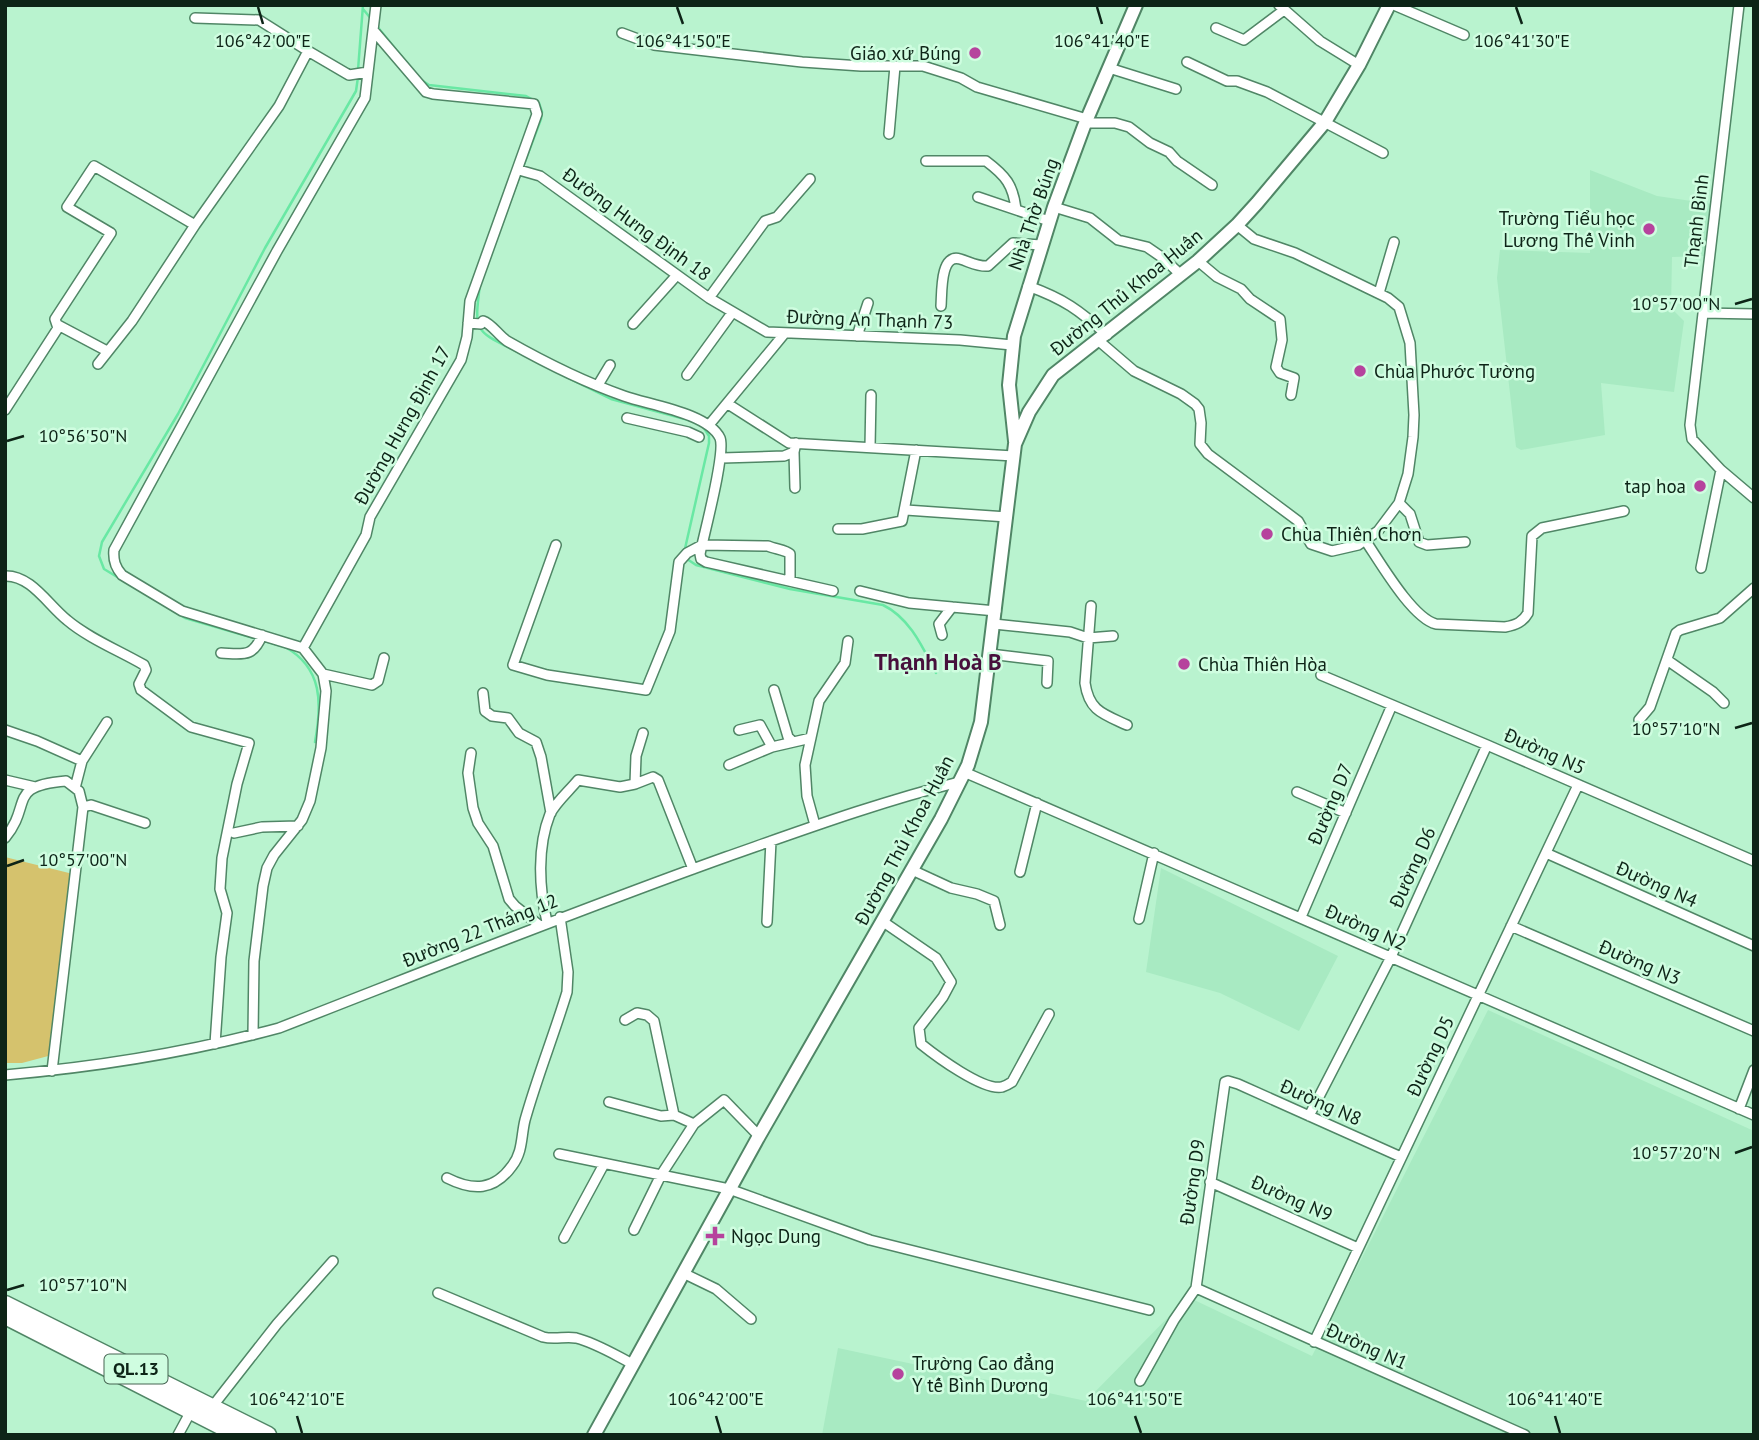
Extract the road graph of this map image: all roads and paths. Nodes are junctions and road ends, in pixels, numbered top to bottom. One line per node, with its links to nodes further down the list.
1 (376, 5): 8 (street)
2 (1136, 5): 15 (main road, Nhà Thờ Búng)
3 (1392, 5): 10 (street); 13 (main road, Đường Thủ Khoa Huân)
4 (1740, 5): 43 (street, Thạnh Bình)
5 (1282, 7): 7 (street); 13 (street)
6 (195, 18): 11 (street)
7 (1216, 28)
8 (373, 30): 16 (street); 23 (street, Đường Hưng Định 17)
9 (622, 33): 14 (street)
10 (1464, 35)
11 (308, 51): 16 (street); 30 (street)
12 (1187, 62): 19 (street)
13 (1359, 65): 19 (main road, Đường Thủ Khoa Huân)
14 (895, 66): 18 (street); 20 (street)
15 (1109, 68): 17 (street); 18 (main road, Nhà Thờ Búng)
16 (365, 72): 94 (street)
17 (1176, 89)
18 (1086, 121): 25 (street); 27 (main road, Nhà Thờ Búng)
19 (1325, 122): 21 (street); 31 (main road, Đường Thủ Khoa Huân)
20 (890, 134)
21 (1383, 153)
22 (926, 161): 28 (street)
23 (519, 170): 35 (street, Đường Hưng Định 18); 45 (street, Đường Hưng Định 17)
24 (810, 179): 39 (street)
25 (1212, 185)
26 (978, 197): 28 (street)
27 (1054, 207): 29 (main road, Nhà Thờ Búng); 36 (street)
28 (1016, 209): 29 (street)
29 (1049, 220): 33 (main road, Nhà Thờ Búng)
30 (195, 225): 47 (street); 52 (street)
31 (1237, 225): 34 (main road, Đường Thủ Khoa Huân); 38 (street)
32 (1394, 242): 38 (street)
33 (1041, 245): 37 (main road, Nhà Thờ Búng); 41 (street)
34 (1198, 261): 36 (main road, Đường Thủ Khoa Huân); 58 (street)
35 (677, 275): 39 (street, Đường Hưng Định 18); 46 (street)
36 (1181, 275): 50 (main road, Đường Thủ Khoa Huân)
37 (1028, 286): 50 (street); 51 (main road, Nhà Thờ Búng)
38 (1379, 293): 73 (street)
39 (709, 298): 42 (street, Đường Hưng Định 18)
40 (868, 303): 49 (street)
41 (941, 306)
42 (732, 313): 48 (street, Đường An Thạnh 73); 55 (street)
43 (1703, 313): 44 (street); 70 (street, Thạnh Bình)
44 (1754, 314)
45 (468, 323): 56 (street); 96 (street, Đường Hưng Định 17)
46 (633, 324)
47 (58, 325): 52 (street); 60 (street)
48 (785, 333): 49 (street, Đường An Thạnh 73); 59 (street)
49 (857, 336): 51 (street, Đường An Thạnh 73)
50 (1103, 338): 68 (main road, Đường Thủ Khoa Huân); 78 (street)
51 (1012, 345): 68 (main road, Nhà Thờ Búng)
52 (107, 351): 53 (street)
53 (98, 364)
54 (610, 365): 56 (street)
55 (687, 375)
56 (598, 385): 62 (street)
57 (871, 395): 65 (street)
58 (1292, 395)
59 (728, 404): 63 (street); 66 (street)
60 (5, 410)
61 (627, 418): 62 (street)
62 (691, 424): 63 (street); 64 (street)
63 (709, 425): 69 (street)
64 (699, 437)
65 (870, 447): 66 (street); 67 (street)
66 (795, 448): 69 (street); 71 (street)
67 (916, 450): 68 (street); 74 (street)
68 (1014, 450): 76 (main road, Đường Thủ Khoa Huân)
69 (722, 458): 81 (street)
70 (1721, 470): 72 (street, Thạnh Bình); 82 (street)
71 (795, 488)
72 (1754, 498)
73 (1399, 503): 78 (street); 79 (street)
74 (906, 510): 76 (street); 77 (street)
75 (1624, 510): 78 (street)
76 (1007, 517): 90 (main road, Đường Thủ Khoa Huân)
77 (838, 529)
78 (1365, 540)
79 (1465, 542)
80 (556, 545): 81 (street)
81 (702, 545): 84 (street); 84 (street)
82 (1701, 568)
83 (5, 576): 159 (street)
84 (790, 580): 86 (street)
85 (1754, 588): 100 (street)
86 (833, 591)
87 (860, 591): 89 (street)
88 (1091, 606): 93 (street)
89 (952, 607): 90 (street); 91 (street)
90 (995, 618): 93 (street); 98 (main road, Đường Thủ Khoa Huân)
91 (942, 635)
92 (1113, 636): 93 (street)
93 (1088, 638): 110 (street)
94 (260, 640): 96 (street); 97 (street)
95 (848, 642): 114 (street)
96 (303, 648): 101 (street)
97 (222, 653)
98 (990, 654): 103 (street); 121 (main road, Đường Thủ Khoa Huân)
99 (384, 658): 101 (street)
100 (1667, 660): 106 (street); 108 (street)
101 (323, 674): 134 (street)
102 (1321, 675): 107 (street, Đường N5)
103 (1047, 683)
104 (774, 690): 115 (street)
105 (483, 693): 130 (street)
106 (1724, 703)
107 (1392, 705): 116 (street, Đường N5); 131 (street, Đường D7)
108 (1639, 720)
109 (107, 722): 119 (street)
110 (1127, 724)
111 (5, 730): 119 (street)
112 (738, 730): 117 (street)
113 (643, 733): 123 (street)
114 (811, 738): 115 (street); 133 (street)
115 (792, 741): 117 (street)
116 (1487, 745): 124 (street, Đường N5); 153 (street, Đường D6)
117 (772, 747): 120 (street)
118 (471, 753): 149 (street)
119 (82, 761): 126 (street)
120 (729, 765)
121 (962, 777): 128 (street, Đường N2); 133 (street, Đường 22 Tháng 12); 142 (main road, Đường Thủ Khoa Huân)
122 (5, 780): 125 (street)
123 (635, 784): 130 (street); 141 (street)
124 (1578, 785): 139 (street, Đường D5); 140 (street, Đường N5)
125 (35, 787): 126 (street); 136 (street)
126 (75, 788): 129 (street)
127 (1297, 792): 131 (street)
128 (1037, 803): 138 (street, Đường N2); 143 (street)
129 (83, 807): 132 (street); 161 (street)
130 (551, 813): 149 (street)
131 (1346, 813): 145 (street, Đường D7)
132 (145, 823)
133 (815, 825): 137 (street, Đường 22 Tháng 12)
134 (298, 826): 135 (street); 158 (street)
135 (233, 833)
136 (5, 838)
137 (771, 841): 141 (street, Đường 22 Tháng 12); 148 (street)
138 (1154, 853): 145 (street, Đường N2); 146 (street)
139 (1546, 853): 151 (street, Đường D5); 152 (street, Đường N4)
140 (1754, 861)
141 (693, 869): 144 (street, Đường 22 Tháng 12)
142 (912, 870): 147 (main road, Đường Thủ Khoa Huân); 150 (street)
143 (1020, 872)
144 (560, 917): 149 (street, Đường 22 Tháng 12); 175 (street)
145 (1301, 917): 153 (street, Đường N2)
146 (1139, 919)
147 (882, 921): 155 (street); 170 (main road, Đường Thủ Khoa Huân)
148 (767, 922)
149 (543, 923): 158 (street, Đường 22 Tháng 12)
150 (1000, 925)
151 (1511, 926): 154 (street, Đường D5); 157 (street, Đường N3)
152 (1754, 946)
153 (1391, 957): 154 (street, Đường N2); 168 (street, Đường D6)
154 (1478, 995): 165 (street, Đường N2); 172 (street, Đường D5)
155 (1049, 1014)
156 (625, 1020): 166 (street)
157 (1754, 1031)
158 (253, 1035): 159 (street, Đường 22 Tháng 12)
159 (215, 1044): 161 (street, Đường 22 Tháng 12)
160 (1754, 1070): 165 (street)
161 (52, 1071): 162 (street, Đường 22 Tháng 12)
162 (5, 1075)
163 (1227, 1081): 168 (street, Đường N8); 176 (street, Đường D9)
164 (609, 1102): 166 (street)
165 (1739, 1109): 167 (street, Đường N2)
166 (674, 1115): 169 (street)
167 (1754, 1115)
168 (1309, 1116): 172 (street, Đường N8)
169 (694, 1124): 170 (street); 174 (street)
170 (759, 1136): 177 (main road, Đường Thủ Khoa Huân)
171 (559, 1154): 173 (street)
172 (1401, 1157): 180 (street, Đường D5)
173 (604, 1164): 174 (street); 179 (street)
174 (661, 1175): 177 (street); 178 (street)
175 (447, 1178)
176 (1210, 1182): 180 (street, Đường N9); 183 (street, Đường D9)
177 (729, 1189): 182 (main road, Đường Thủ Khoa Huân); 186 (street)
178 (634, 1230)
179 (564, 1238)
180 (1358, 1248): 189 (street, Đường D5)
181 (333, 1261): 192 (street)
182 (683, 1273): 187 (street); 190 (main road, Đường Thủ Khoa Huân)
183 (1196, 1289): 189 (street, Đường N1); 191 (street)
184 (438, 1293): 190 (street)
185 (5, 1304): 192 (highway, QL.13)
186 (1149, 1310)
187 (751, 1319)
188 (7, 1322): 193 (highway, QL.13)
189 (1314, 1342): 198 (street, Đường N1)
190 (633, 1364): 197 (main road, Đường Thủ Khoa Huân)
191 (1140, 1381)
192 (212, 1407): 196 (highway, QL.13)
193 (191, 1411): 194 (street); 195 (highway, QL.13)
194 (178, 1435)
195 (238, 1435)
196 (268, 1435)
197 (594, 1435)
198 (1525, 1435)

